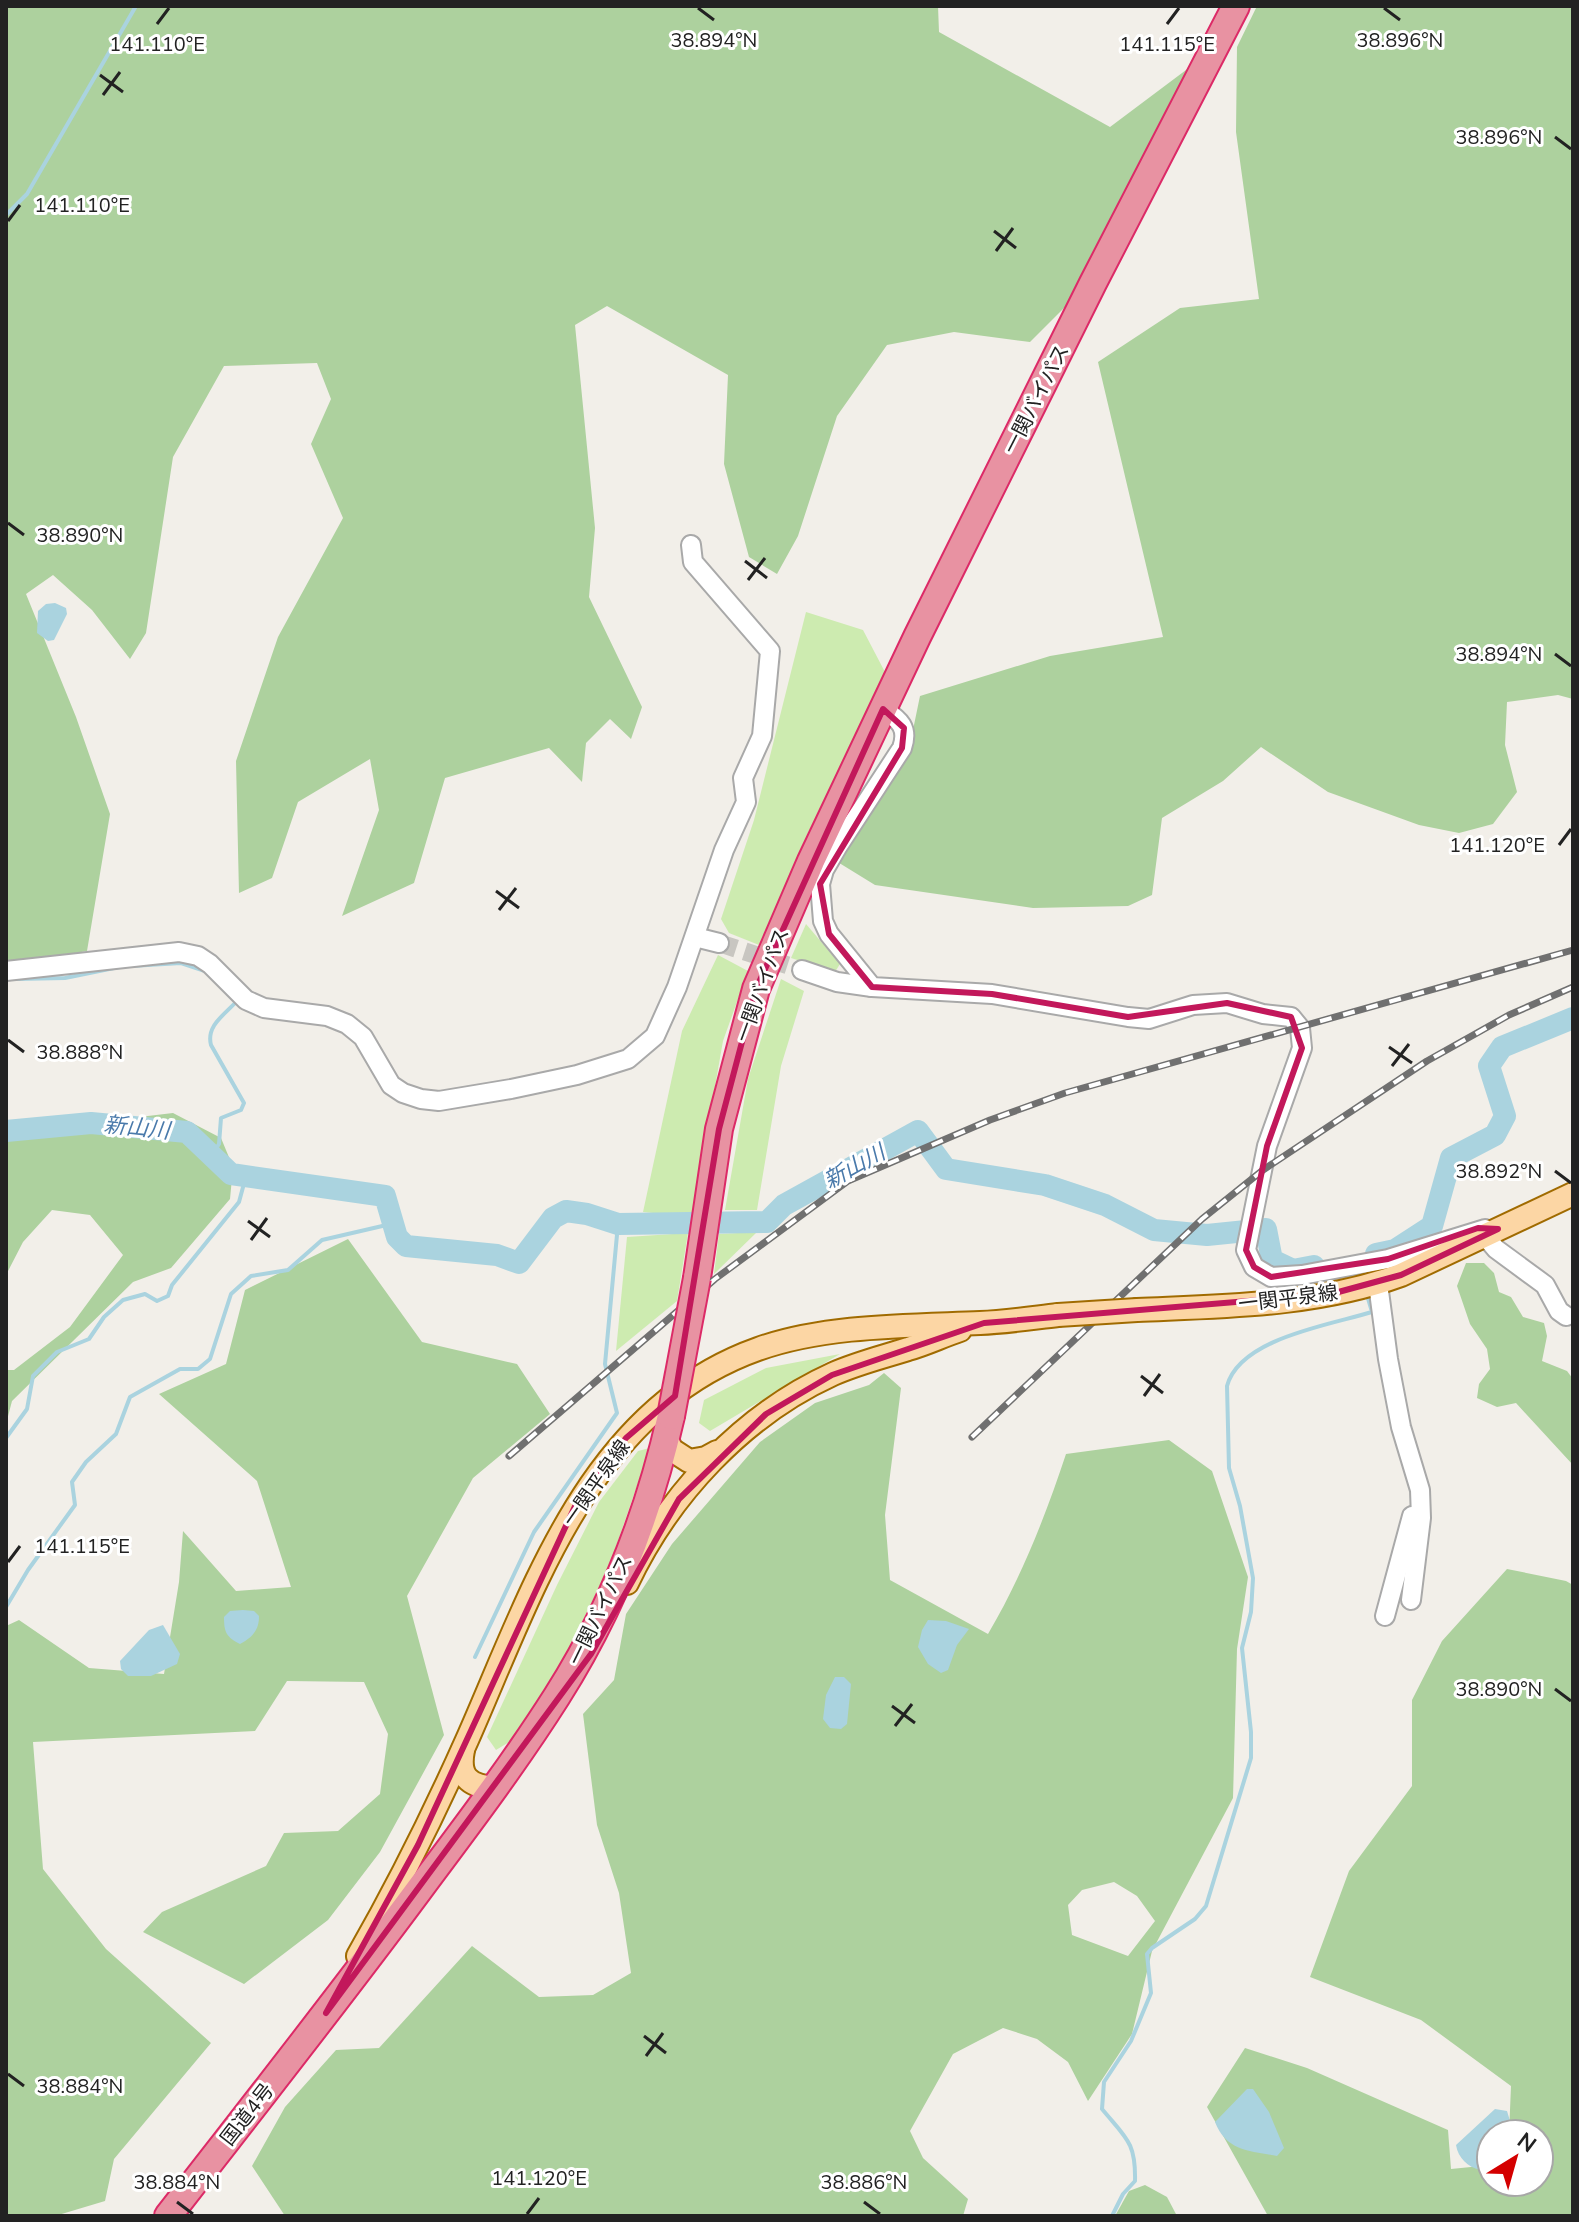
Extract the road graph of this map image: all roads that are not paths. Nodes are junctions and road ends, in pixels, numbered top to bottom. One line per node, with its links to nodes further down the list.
1 (1236, 6): 3 (highway, 一関バイパス)
2 (691, 545): 4 (street)
3 (883, 709): 8 (street); 14 (highway, 一関バイパス, bridge)
4 (695, 937): 5 (street); 7 (street)
5 (719, 943)
6 (802, 970): 8 (street)
7 (6, 971)
8 (872, 987): 10 (street)
9 (1573, 1194): 10 (main road, 一関平泉線)
10 (1492, 1232): 11 (main road, 一関平泉線); 12 (street)
11 (1378, 1284): 13 (main road, 一関平泉線, bridge); 16 (street)
12 (1566, 1316)
13 (984, 1323): 15 (main road, 一関平泉線); 20 (main road, 一関平泉線)
14 (668, 1428): 15 (main road, 一関平泉線); 19 (highway, 一関バイパス)
15 (726, 1447): 19 (main road, 一関平泉線)
16 (1420, 1490): 17 (street); 18 (street)
17 (1411, 1600)
18 (1385, 1616)
19 (558, 1695): 21 (highway, 一関バイパス)
20 (463, 1749): 21 (main road); 22 (main road, 一関平泉線)
21 (494, 1788): 22 (highway, 一関バイパス)
22 (326, 2013): 23 (highway, 国道4号)
23 (168, 2216)

